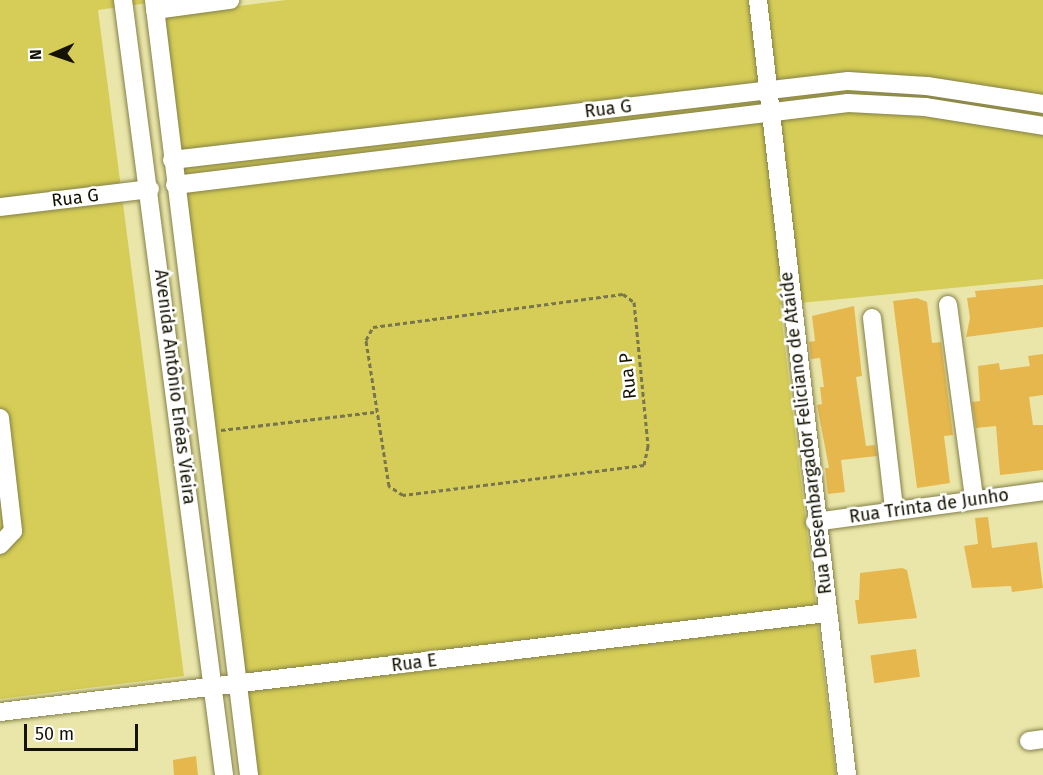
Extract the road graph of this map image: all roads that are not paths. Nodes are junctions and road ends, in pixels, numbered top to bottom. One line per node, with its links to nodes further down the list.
1 (123, 0): 12 (street, Avenida Antônio Enéas Vieira)
2 (225, 0): 3 (street); 5 (street)
3 (230, 0)
4 (759, 0): 6 (street, Rua Desembargador Feliciano de Ataíde)
5 (154, 5): 10 (street, Avenida Antônio Enéas Vieira)
6 (766, 91): 7 (street, Rua G); 8 (street, Rua Desembargador Feliciano de Ataíde); 10 (street, Rua G)
7 (1043, 104)
8 (768, 111): 9 (street, Rua G); 11 (street, Rua G); 20 (street, Rua Desembargador Feliciano de Ataíde)
9 (1043, 126)
10 (172, 159): 11 (street, Avenida Antônio Enéas Vieira)
11 (175, 185): 23 (street, Avenida Antônio Enéas Vieira)
12 (150, 189): 13 (street, Rua G); 24 (street, Avenida Antônio Enéas Vieira)
13 (0, 207)
14 (948, 305): 18 (street)
15 (872, 318): 19 (street)
16 (0, 418): 21 (street)
17 (1043, 490): 18 (street, Rua Trinta de Junho)
18 (974, 498): 19 (street, Rua Trinta de Junho)
19 (894, 509): 20 (street, Rua Trinta de Junho)
20 (815, 522): 22 (street, Rua Desembargador Feliciano de Ataíde)
21 (0, 544)
22 (827, 613): 23 (street, Rua E); 28 (street, Rua Desembargador Feliciano de Ataíde)
23 (237, 685): 24 (street, Rua E); 27 (street, Avenida Antônio Enéas Vieira)
24 (213, 688): 25 (street, Rua E); 26 (street, Avenida Antônio Enéas Vieira)
25 (0, 712)
26 (224, 775)
27 (249, 775)
28 (847, 775)

